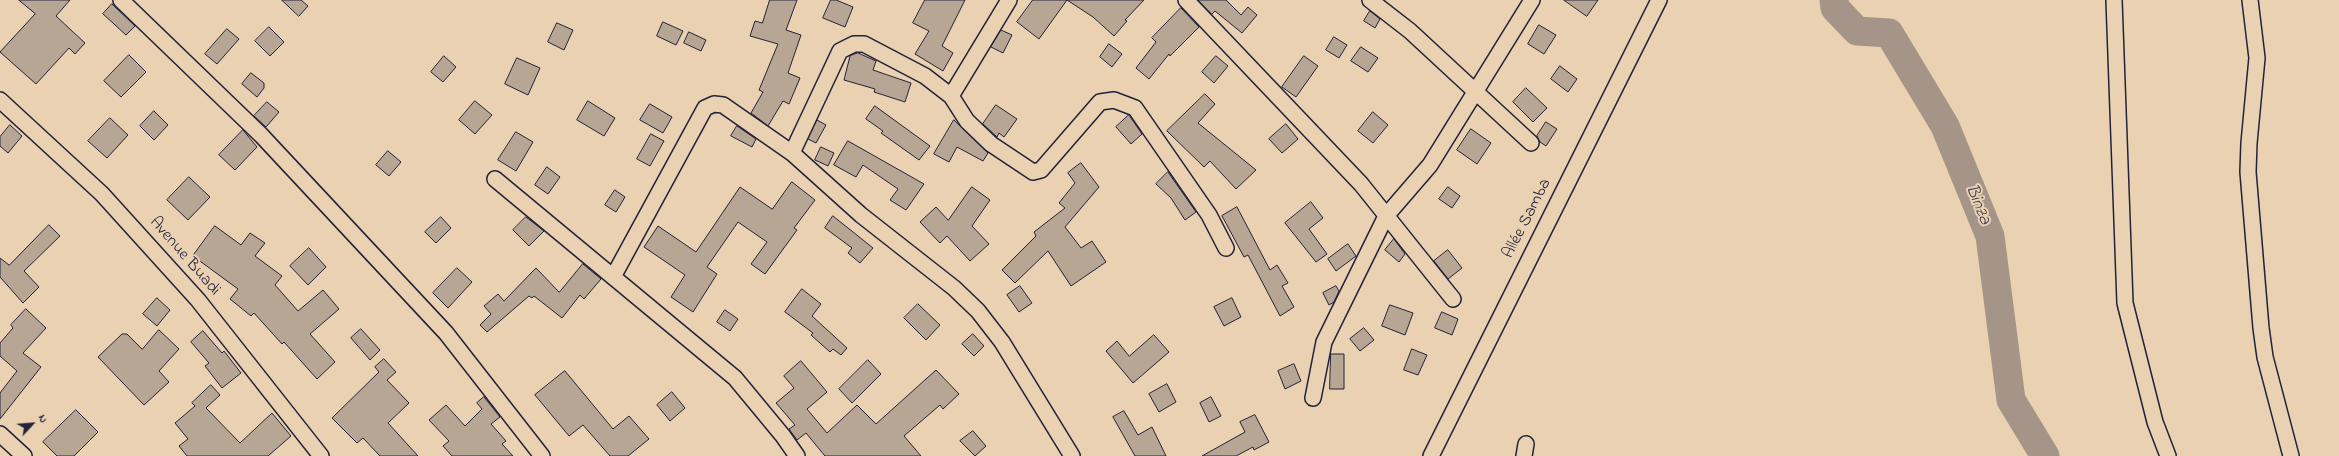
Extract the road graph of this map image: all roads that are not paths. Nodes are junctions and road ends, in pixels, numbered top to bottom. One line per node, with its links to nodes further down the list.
1 (121, 0): 23 (street)
2 (1009, 0): 10 (street)
3 (1186, 0): 15 (street)
4 (1370, 0): 9 (street)
5 (1532, 0): 9 (street)
6 (1659, 0): 26 (street, Allée Samba)
7 (2114, 0): 27 (street)
8 (2250, 0): 28 (street)
9 (1475, 92): 12 (street); 15 (street)
10 (951, 96): 13 (street); 16 (street)
11 (0, 100): 22 (street, Avenue Buadi)
12 (1531, 142)
13 (792, 153): 17 (street); 25 (street)
14 (495, 179): 17 (street)
15 (1386, 216): 18 (street); 19 (street)
16 (1226, 248)
17 (613, 276): 24 (street)
18 (1453, 299)
19 (1313, 398)
20 (0, 434): 21 (street)
21 (24, 456)
22 (321, 456)
23 (542, 456)
24 (797, 456)
25 (1072, 456)
26 (1431, 456)
27 (2168, 456)
28 (2290, 456)

